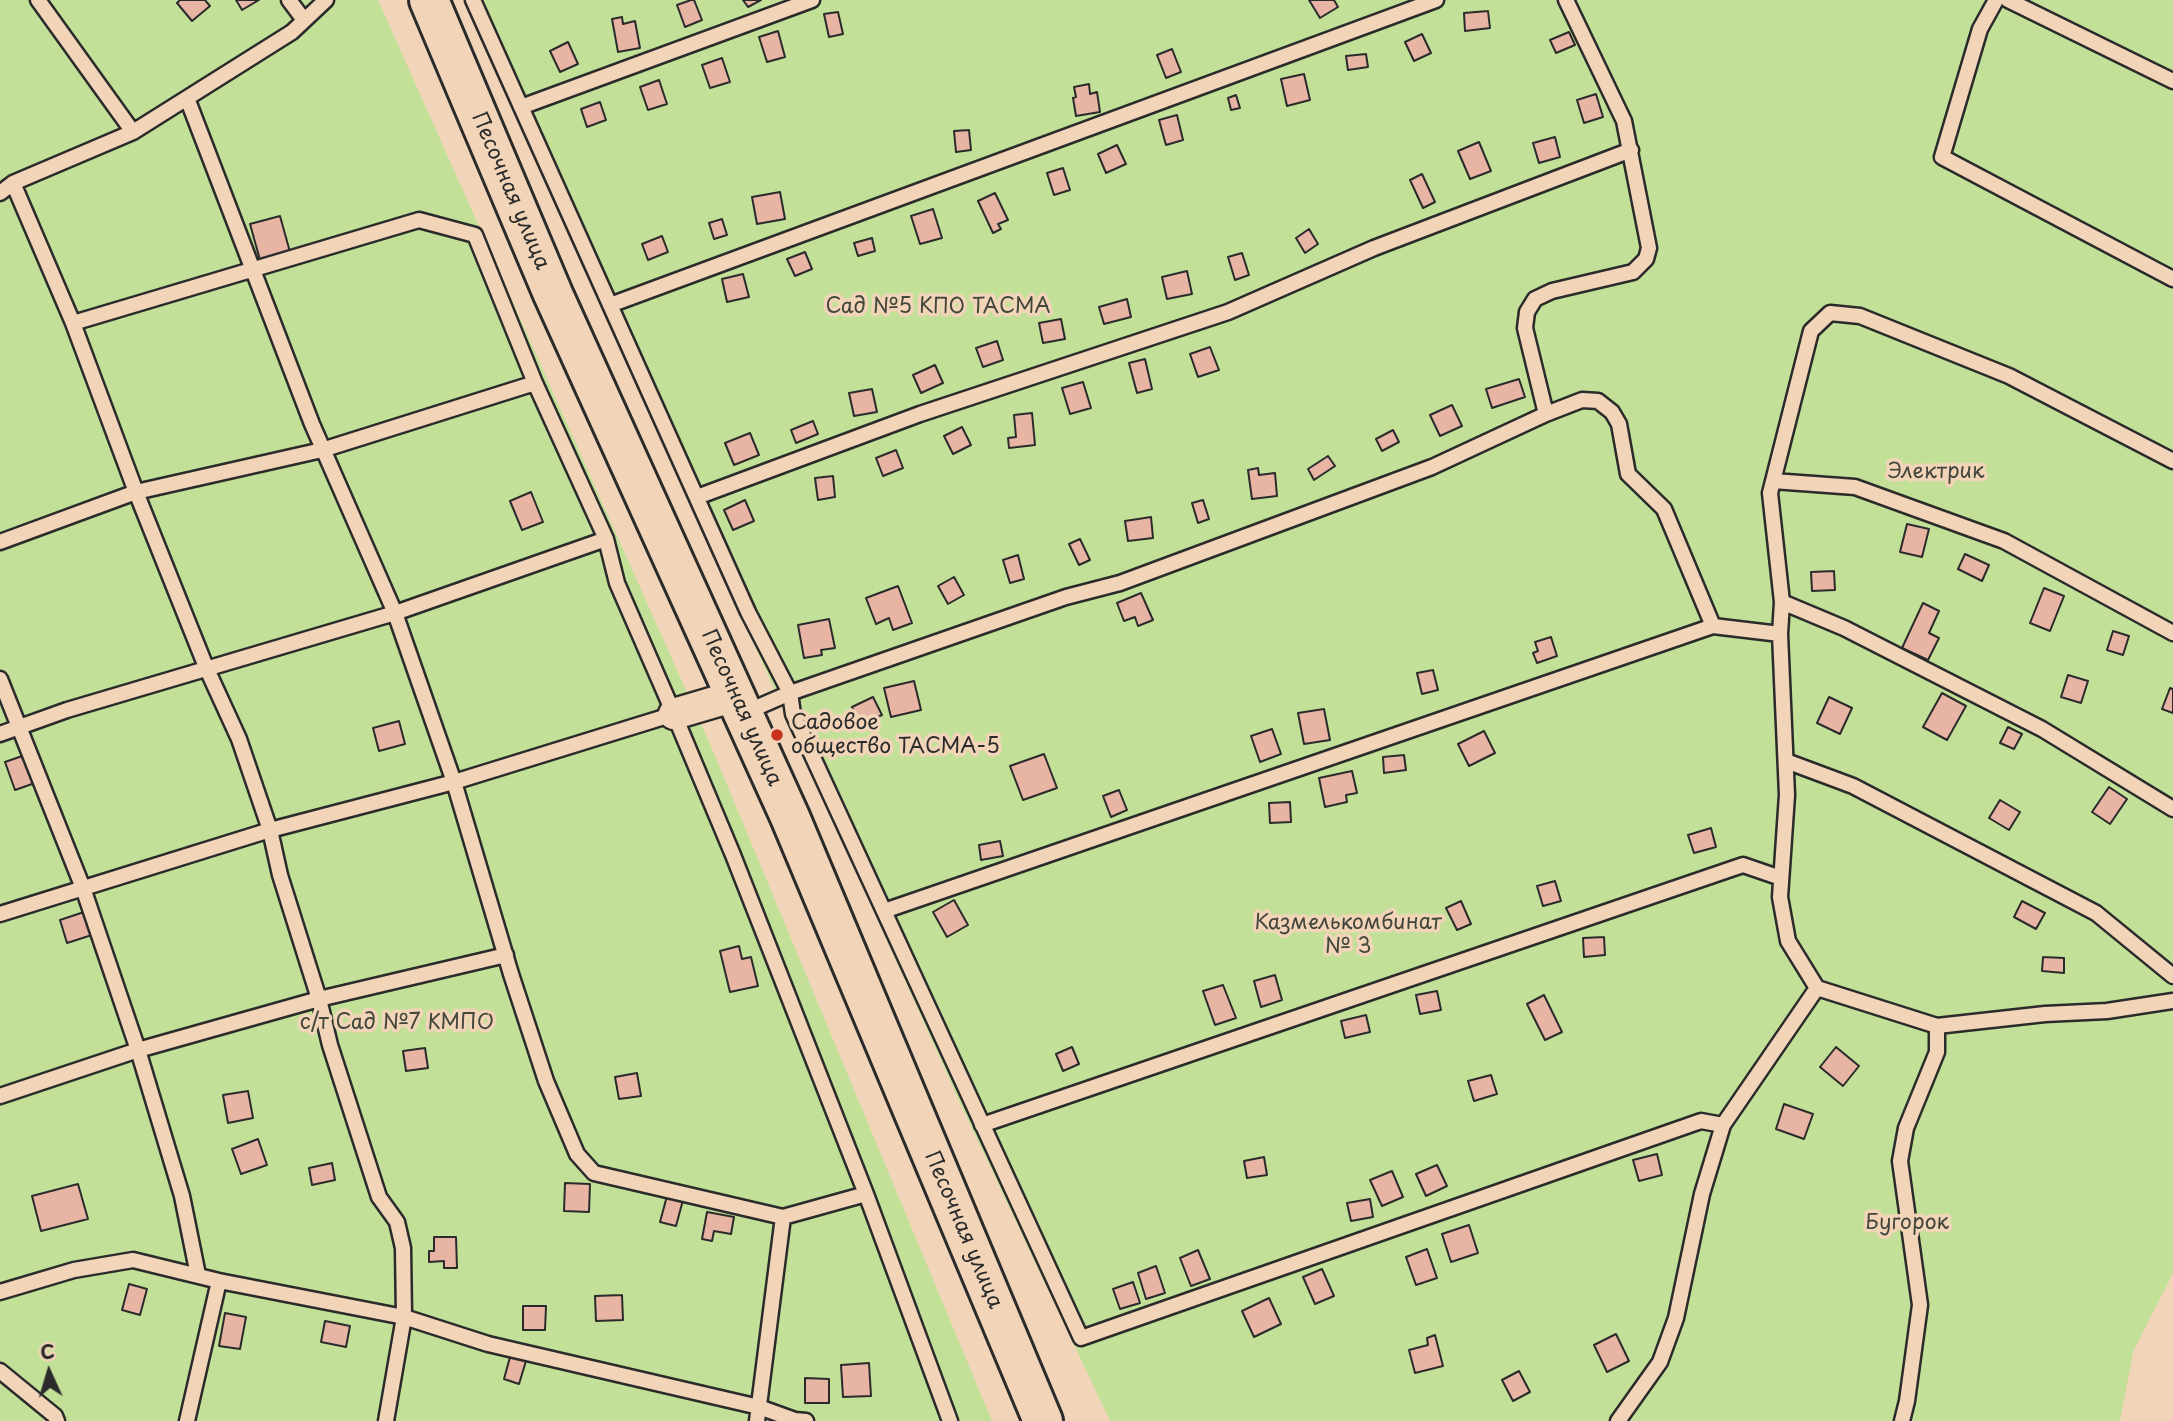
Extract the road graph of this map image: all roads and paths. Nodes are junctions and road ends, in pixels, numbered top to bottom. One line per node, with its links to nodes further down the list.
1 (38, 0): 15 (lane)
2 (289, 0): 11 (lane)
3 (326, 0): 11 (lane)
4 (429, 0): 40 (main road, Песочная улица)
5 (473, 0): 14 (lane)
6 (812, 0): 14 (lane)
7 (1436, 0): 21 (lane)
8 (1566, 0): 16 (lane)
9 (1996, 0): 20 (lane)
10 (2008, 0): 12 (lane)
11 (304, 20): 13 (lane)
12 (2173, 81)
13 (187, 98): 15 (lane); 19 (lane)
14 (521, 107): 21 (lane)
15 (133, 132): 17 (lane)
16 (1631, 150): 24 (lane); 29 (lane)
17 (13, 183): 18 (lane); 22 (lane)
18 (0, 192)
19 (252, 269): 22 (lane); 23 (lane); 25 (lane)
20 (2173, 279)
21 (610, 305): 29 (lane)
22 (73, 323): 28 (lane)
23 (535, 383): 25 (lane); 30 (lane)
24 (1546, 414): 34 (lane); 39 (lane)
25 (323, 450): 28 (lane); 33 (lane)
26 (2173, 461): 27 (lane)
27 (1773, 481): 32 (lane); 35 (lane)
28 (136, 492): 31 (lane); 37 (lane)
29 (697, 497): 39 (lane)
30 (606, 539): 33 (lane); 41 (lane)
31 (0, 542)
32 (1782, 602): 36 (lane); 46 (lane)
33 (396, 613): 37 (lane); 45 (lane)
34 (1713, 626): 36 (lane); 50 (lane)
35 (2173, 633)
36 (1780, 634): 44 (lane)
37 (206, 667): 42 (lane); 47 (lane)
38 (0, 679): 42 (lane)
39 (790, 693): 40 (lane); 50 (lane)
40 (738, 705): 41 (street); 76 (main road, Песочная улица)
41 (674, 714): 45 (lane); 62 (lane)
42 (20, 727): 43 (lane); 49 (lane)
43 (0, 734)
44 (1786, 761): 48 (lane); 53 (lane)
45 (454, 782): 47 (lane); 52 (lane)
46 (2173, 808)
47 (270, 830): 49 (lane); 55 (lane)
48 (1781, 878): 54 (lane); 60 (lane)
49 (83, 888): 51 (lane); 58 (lane)
50 (884, 911): 60 (lane)
51 (0, 914)
52 (506, 955): 55 (lane); 63 (lane)
53 (2173, 976)
54 (1817, 988): 57 (lane); 61 (lane)
55 (319, 999): 58 (lane); 67 (lane)
56 (2173, 1001): 57 (lane)
57 (1937, 1026): 78 (lane)
58 (138, 1050): 59 (lane); 64 (lane)
59 (0, 1096)
60 (982, 1125): 61 (lane)
61 (1723, 1125): 77 (lane)
62 (866, 1194): 63 (lane); 75 (lane)
63 (783, 1217): 69 (lane)
64 (198, 1275): 65 (lane); 66 (lane)
65 (219, 1281): 67 (lane); 72 (lane)
66 (0, 1292)
67 (404, 1317): 69 (lane); 73 (lane)
68 (0, 1371): 70 (lane)
69 (758, 1414): 74 (lane)
70 (56, 1418): 71 (lane)
71 (71, 1421)
72 (187, 1421)
73 (386, 1421)
74 (806, 1421)
75 (950, 1421)
76 (1043, 1421)
77 (1618, 1421)
78 (1902, 1421)

